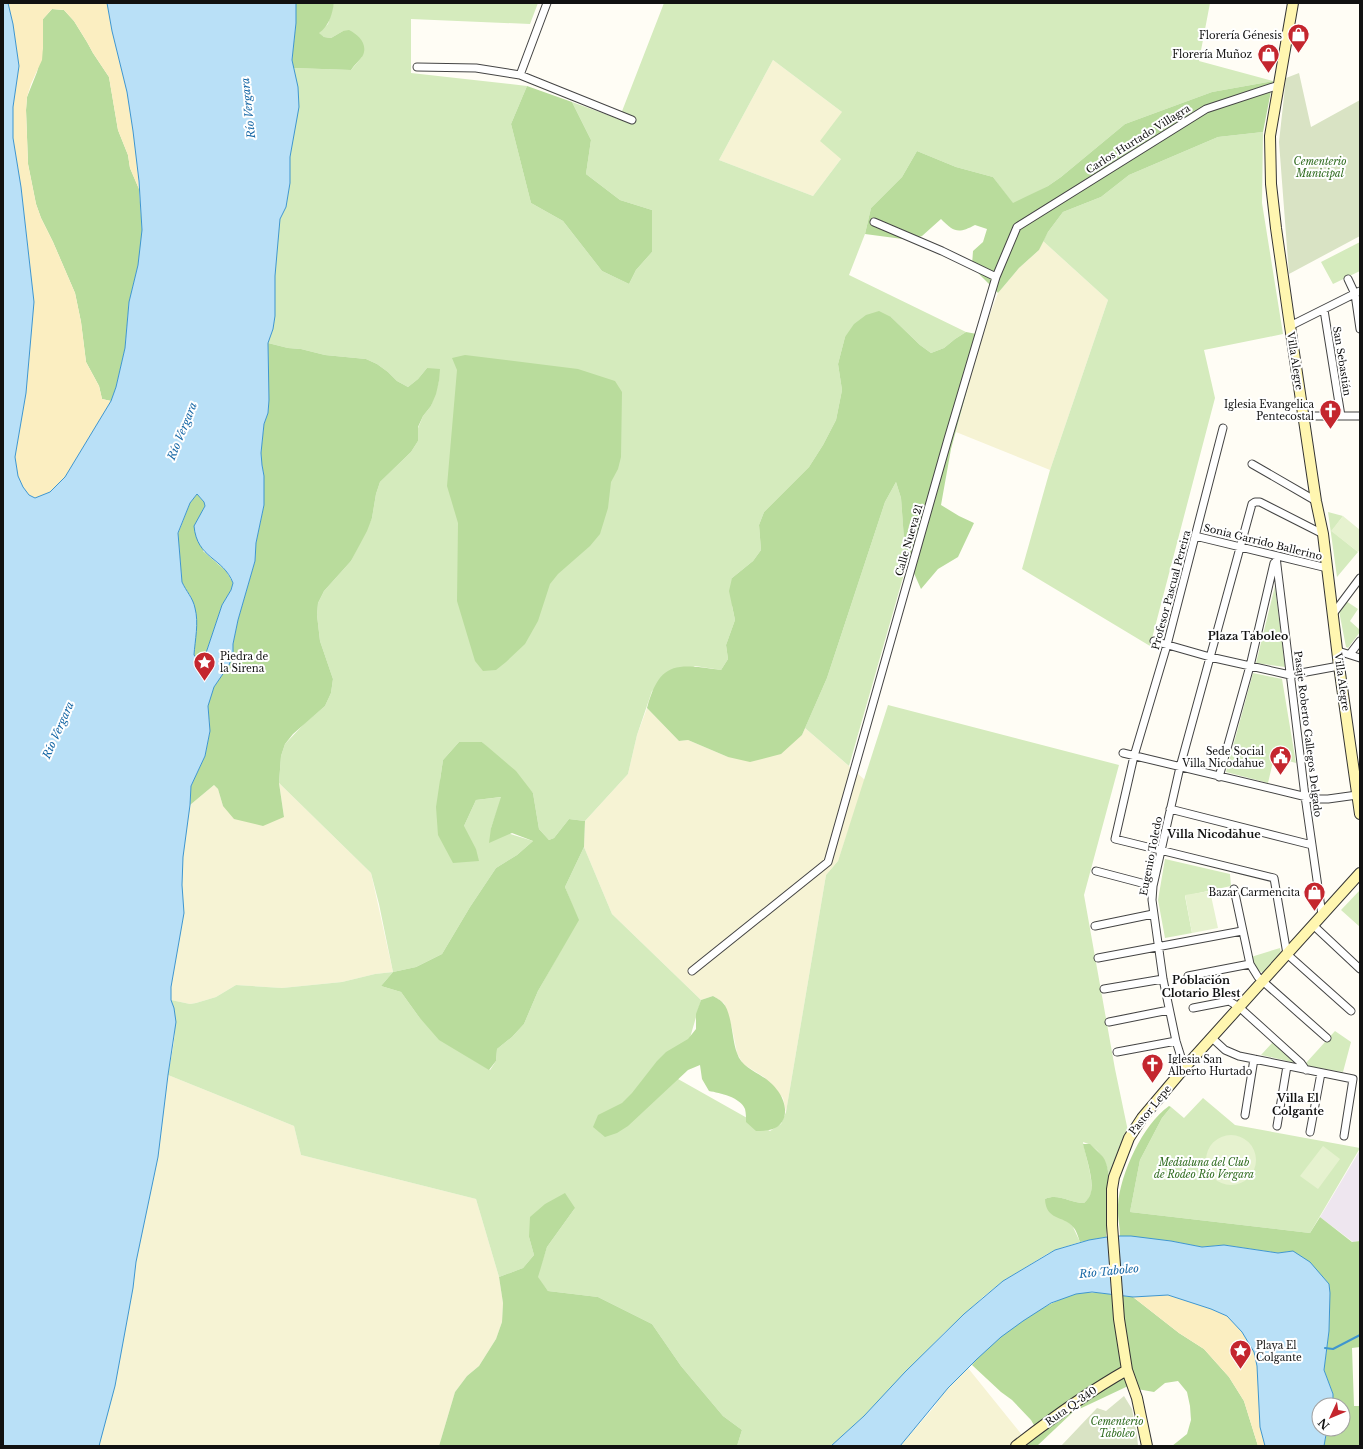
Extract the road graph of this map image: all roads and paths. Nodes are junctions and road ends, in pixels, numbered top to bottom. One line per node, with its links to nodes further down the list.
1 (547, 3): 4 (street)
2 (1293, 3): 5 (main road, Villa Alegre)
3 (418, 67): 4 (street)
4 (520, 75): 6 (street)
5 (1279, 86): 8 (street, Carlos Hurtado Villagra); 13 (main road, Villa Alegre)
6 (632, 120)
7 (874, 222): 9 (street)
8 (1017, 227): 9 (street, Calle Nueva 21)
9 (996, 277): 62 (street, Calle Nueva 21)
10 (1348, 279): 11 (street)
11 (1358, 293): 12 (street); 14 (street)
12 (1324, 310): 13 (street); 16 (street, San Sebastián)
13 (1290, 326): 15 (main road, Villa Alegre)
14 (1360, 329)
15 (1304, 416): 16 (street); 20 (main road, Villa Alegre)
16 (1341, 416): 17 (street)
17 (1360, 416)
18 (1223, 428): 22 (street, Profesor Pascual Pereira)
19 (1252, 464): 20 (street)
20 (1316, 501): 21 (main road, Villa Alegre)
21 (1323, 534): 23 (street, Eugenio Toledo); 25 (main road, Villa Alegre)
22 (1195, 536): 23 (street, Sonia Garrido Ballerino); 30 (street, Profesor Pascual Pereira)
23 (1240, 547): 24 (street, Sonia Garrido Ballerino); 33 (street, Eugenio Toledo)
24 (1276, 557): 25 (street, Sonia Garrido Ballerino); 35 (street); 37 (street, Pasaje Roberto Gallegos Delgado)
25 (1327, 568): 27 (main road, Villa Alegre)
26 (1360, 578): 27 (street)
27 (1333, 614): 31 (main road, Villa Alegre)
28 (1154, 641): 30 (street)
29 (1360, 641): 32 (street)
30 (1167, 645): 33 (street); 39 (street, Profesor Pascual Pereira)
31 (1338, 650): 32 (street); 36 (main road, Villa Alegre)
32 (1350, 654): 34 (street)
33 (1210, 657): 35 (street); 40 (street, Eugenio Toledo)
34 (1360, 658)
35 (1250, 666): 37 (street); 41 (street)
36 (1339, 666): 37 (street); 42 (main road, Villa Alegre)
37 (1290, 675): 43 (street, Pasaje Roberto Gallegos Delgado)
38 (1123, 754): 39 (street)
39 (1134, 756): 40 (street); 47 (street, Profesor Pascual Pereira)
40 (1180, 767): 41 (street); 44 (street, Eugenio Toledo)
41 (1219, 777): 43 (street)
42 (1357, 795): 43 (street); 45 (main road, Villa Alegre)
43 (1306, 796): 46 (street, Pasaje Roberto Gallegos Delgado)
44 (1170, 809): 46 (street); 47 (street, Eugenio Toledo)
45 (1360, 814)
46 (1312, 844): 53 (street, Pasaje Roberto Gallegos Delgado)
47 (1161, 851): 50 (street, Eugenio Toledo); 58 (street)
48 (1096, 871): 50 (street)
49 (1360, 873): 53 (main road, Pastor Lepe)
50 (1153, 886): 52 (street, Eugenio Toledo)
51 (1234, 889): 56 (street)
52 (1154, 914): 55 (street); 57 (street, Eugenio Toledo)
53 (1322, 914): 54 (main road, Pastor Lepe)
54 (1312, 925): 58 (main road, Pastor Lepe); 61 (street)
55 (1095, 926)
56 (1242, 931): 57 (street); 60 (street)
57 (1158, 947): 59 (street); 64 (street, Eugenio Toledo)
58 (1287, 954): 65 (main road, Pastor Lepe); 70 (street)
59 (1098, 958)
60 (1250, 964): 63 (street); 65 (street)
61 (1360, 969)
62 (692, 971)
63 (1188, 976)
64 (1163, 978): 66 (street); 69 (street, Eugenio Toledo)
65 (1263, 981): 67 (main road, Pastor Lepe); 73 (street)
66 (1104, 988)
67 (1239, 1007): 68 (street); 72 (main road, Pastor Lepe); 79 (street)
68 (1193, 1008)
69 (1169, 1010): 71 (street); 74 (street, Eugenio Toledo)
70 (1351, 1011)
71 (1109, 1022)
72 (1212, 1038): 76 (street); 77 (main road, Pastor Lepe)
73 (1327, 1038)
74 (1176, 1042): 75 (street); 77 (street, Eugenio Toledo)
75 (1118, 1052)
76 (1254, 1060): 78 (street); 81 (street)
77 (1186, 1066): 85 (main road, Pastor Lepe)
78 (1287, 1066): 79 (street); 82 (street)
79 (1306, 1070): 80 (street)
80 (1321, 1073): 83 (street); 84 (street)
81 (1245, 1115)
82 (1277, 1126)
83 (1310, 1132)
84 (1344, 1136)
85 (1127, 1370): 86 (main road, Ruta Q-340); 87 (main road, Pastor Lepe)
86 (1016, 1446)
87 (1146, 1446)

